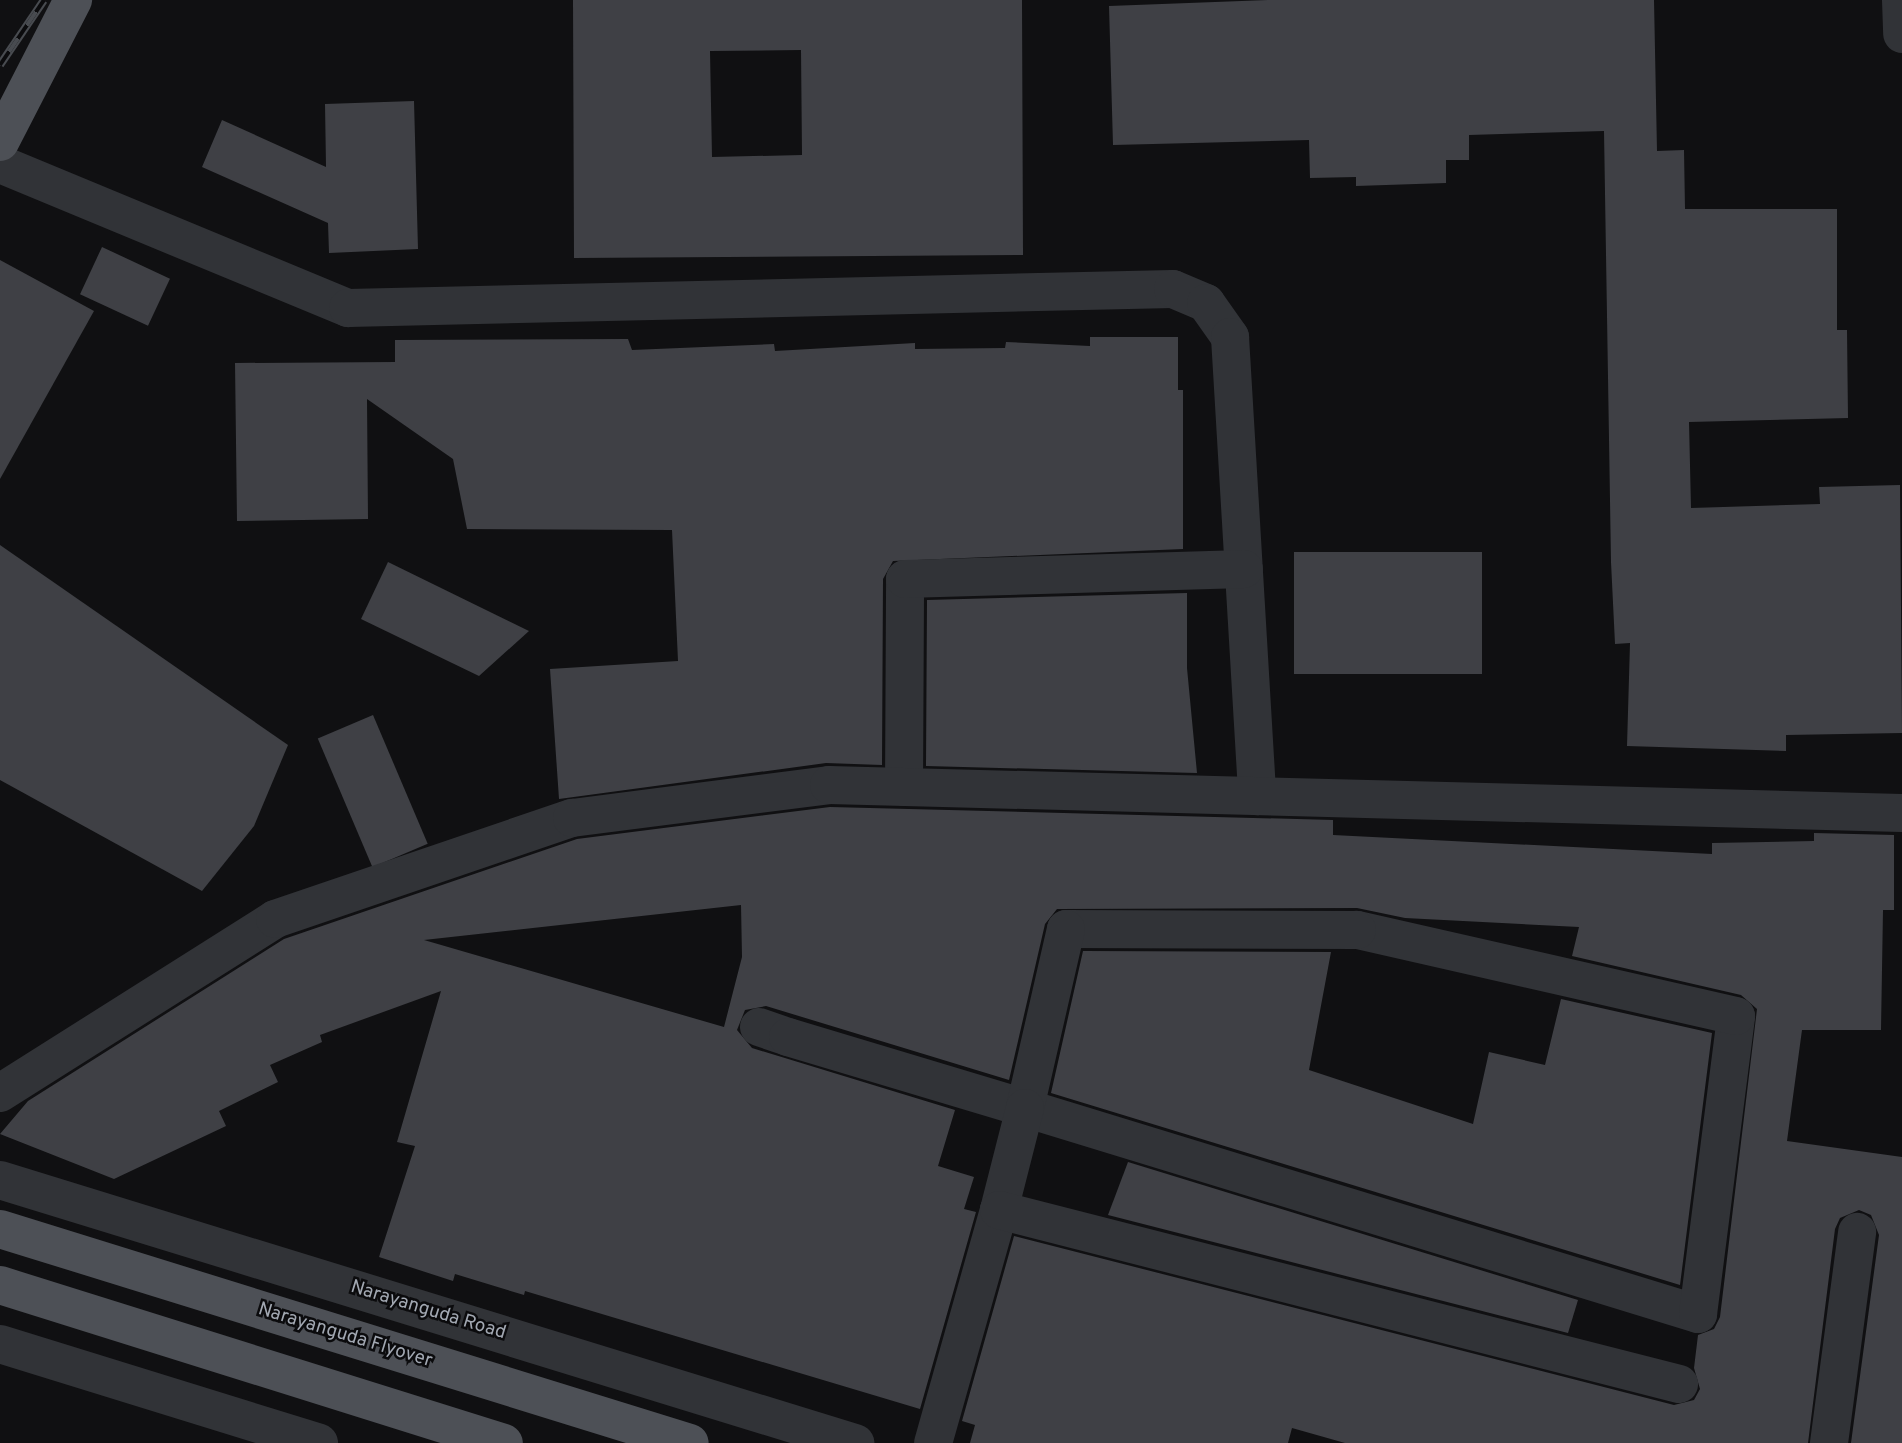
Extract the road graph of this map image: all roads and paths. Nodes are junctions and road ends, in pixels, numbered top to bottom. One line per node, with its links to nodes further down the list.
1 (73, 0): 4 (main road)
2 (1901, 0): 3 (street)
3 (1902, 34)
4 (0, 142)
5 (0, 164): 6 (street)
6 (1244, 569): 7 (street); 8 (street)
7 (904, 787): 8 (street); 11 (street)
8 (1257, 796): 9 (street)
9 (1902, 813)
10 (759, 1027): 12 (street)
11 (0, 1093)
12 (1025, 1108): 12 (street); 14 (street)
13 (0, 1180): 23 (street, Narayanguda Road)
14 (999, 1210): 19 (street); 24 (street)
15 (0, 1229): 22 (main road, Narayanguda Flyover)
16 (1857, 1232): 25 (street)
17 (0, 1285): 21 (main road)
18 (0, 1344): 20 (street)
19 (1679, 1384)
20 (319, 1443)
21 (504, 1443)
22 (690, 1443)
23 (855, 1443)
24 (933, 1443)
25 (1829, 1443)

